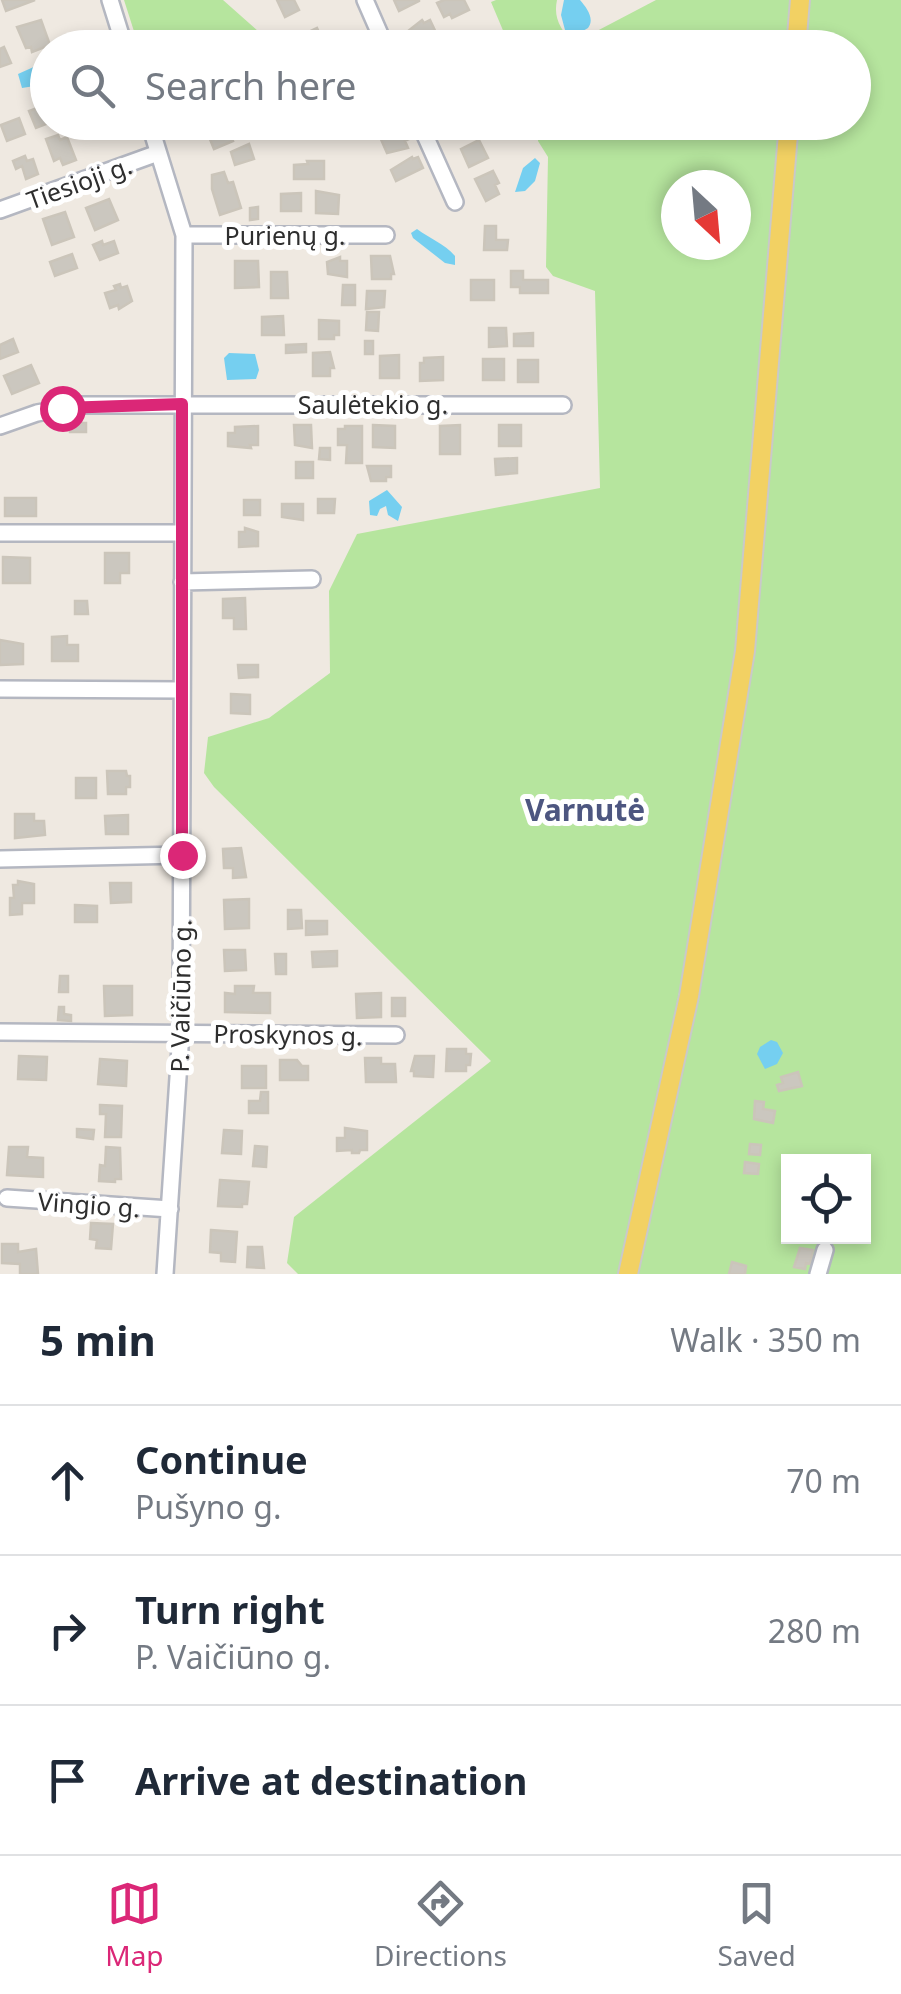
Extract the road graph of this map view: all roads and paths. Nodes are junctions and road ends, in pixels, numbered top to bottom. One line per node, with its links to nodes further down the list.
1 (110, 0): 4 (street)
2 (365, 0): 5 (street)
3 (800, 0): 6 (main road)
4 (119, 30)
5 (378, 30)
6 (798, 30)
7 (154, 140): 10 (street, P. Vaičiūno g.)
8 (428, 140): 11 (street)
9 (788, 140): 33 (main road)
10 (158, 152): 12 (street, Tiesioji g.); 13 (street, P. Vaičiūno g.)
11 (454, 202)
12 (0, 210)
13 (184, 235): 14 (street, Purienų g.); 15 (street, P. Vaičiūno g.)
14 (386, 235)
15 (182, 404): 16 (street, Saulėtekio g.); 17 (street, Saulėtekio g.); 18 (street, P. Vaičiūno g.)
16 (563, 405)
17 (0, 426)
18 (182, 533): 19 (street); 21 (street, P. Vaičiūno g.)
19 (0, 534)
20 (312, 579): 21 (street)
21 (182, 582): 23 (street, P. Vaičiūno g.)
22 (0, 689): 23 (street)
23 (182, 690): 24 (street, P. Vaičiūno g.)
24 (182, 855): 25 (street); 27 (street, P. Vaičiūno g.)
25 (0, 859)
26 (0, 1032): 27 (street, Proskynos g.)
27 (181, 1032): 28 (street, Proskynos g.); 30 (street, P. Vaičiūno g.)
28 (396, 1035)
29 (7, 1198): 30 (street, Vingio g.)
30 (170, 1209): 32 (street, P. Vaičiūno g.)
31 (825, 1250): 34 (street)
32 (164, 1274)
33 (628, 1274)
34 (818, 1274)

